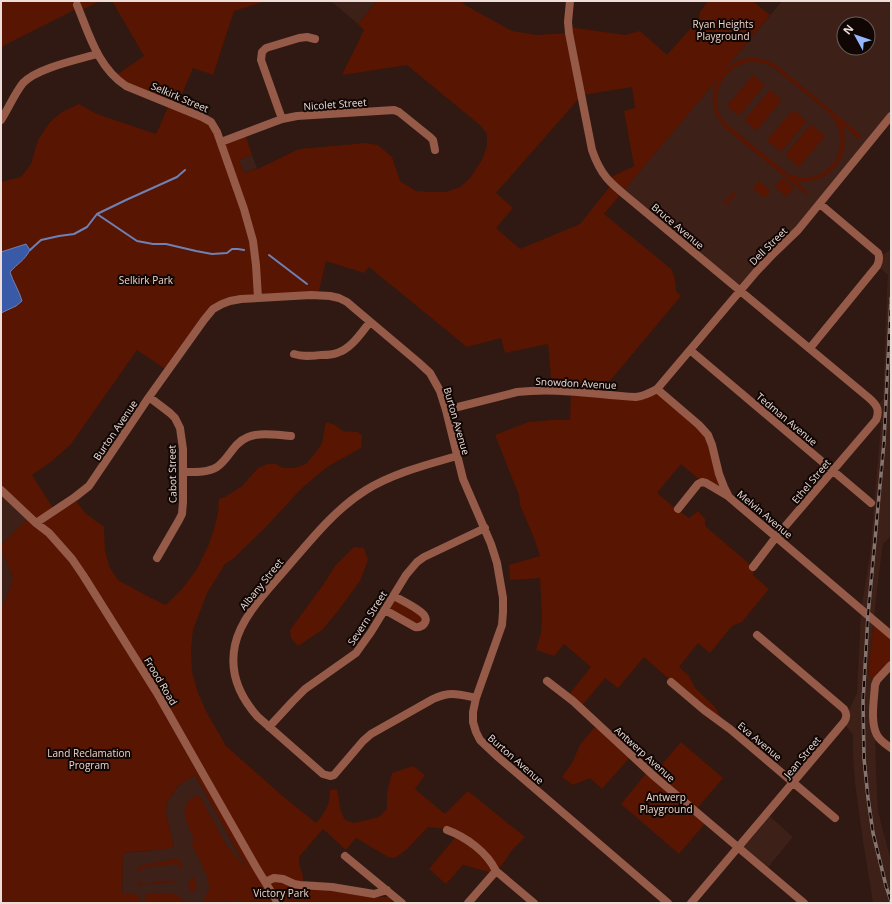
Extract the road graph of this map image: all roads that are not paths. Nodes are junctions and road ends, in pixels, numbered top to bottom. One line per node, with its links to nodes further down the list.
1 (570, 1): 11 (street, Bruce Avenue)
2 (77, 5): 4 (street, Selkirk Street)
3 (315, 39): 6 (street)
4 (97, 54): 7 (street); 8 (street, Selkirk Street)
5 (891, 116): 10 (street, Dell Street)
6 (282, 119): 8 (street, Nicolet Street); 9 (street, Nicolet Street)
7 (1, 120)
8 (221, 142): 12 (street, Selkirk Street)
9 (435, 150)
10 (820, 204): 11 (street, Dell Street); 14 (street)
11 (740, 291): 14 (street, Bruce Avenue); 15 (street, Dell Street)
12 (258, 298): 13 (street, Burton Avenue); 18 (street, Burton Avenue)
13 (370, 322): 16 (street); 20 (street, Burton Avenue)
14 (810, 348): 19 (street, Bruce Avenue)
15 (690, 350): 17 (street, Dell Street); 23 (street, Tedman Avenue)
16 (294, 354)
17 (657, 389): 20 (street, Snowdon Avenue); 26 (street, Melvin Avenue)
18 (149, 397): 24 (street, Cabot Street); 29 (street, Burton Avenue)
19 (877, 406): 23 (street, Ethel Street)
20 (446, 410): 22 (street, Burton Avenue)
21 (291, 436): 24 (street)
22 (457, 456): 30 (street, Burton Avenue); 42 (street, Albany Street)
23 (833, 470): 27 (street, Tedman Avenue); 31 (street, Ethel Street)
24 (183, 472): 32 (street, Cabot Street)
25 (1, 490): 29 (street, Frood Road)
26 (729, 496): 28 (street); 31 (street, Melvin Avenue)
27 (871, 502)
28 (678, 509)
29 (36, 523): 50 (street, Frood Road)
30 (485, 528): 34 (street, Severn Street); 41 (street, Burton Avenue)
31 (776, 537): 33 (street, Ethel Street); 37 (street, Melvin Avenue)
32 (157, 558)
33 (753, 567)
34 (394, 596): 35 (street, Severn Street); 35 (street)
35 (385, 610): 42 (street, Severn Street)
36 (757, 635): 44 (street, Jean Street)
37 (891, 635)
38 (891, 665): 43 (street)
39 (547, 681): 47 (street, Antwerp Avenue)
40 (671, 682): 44 (street, Eva Avenue)
41 (476, 698): 42 (street, Albany Street); 56 (street, Burton Avenue)
42 (270, 727)
43 (891, 748)
44 (794, 782): 45 (street, Eva Avenue); 47 (street, Jean Street)
45 (835, 818)
46 (447, 830): 49 (street)
47 (738, 847): 57 (street, Jean Street); 58 (street, Antwerp Avenue)
48 (345, 856): 51 (street)
49 (496, 870): 54 (street); 55 (street)
50 (266, 882): 51 (street); 52 (street, Frood Road)
51 (387, 890): 53 (street)
52 (278, 903)
53 (402, 903)
54 (468, 903)
55 (534, 903)
56 (668, 903)
57 (691, 903)
58 (804, 903)

